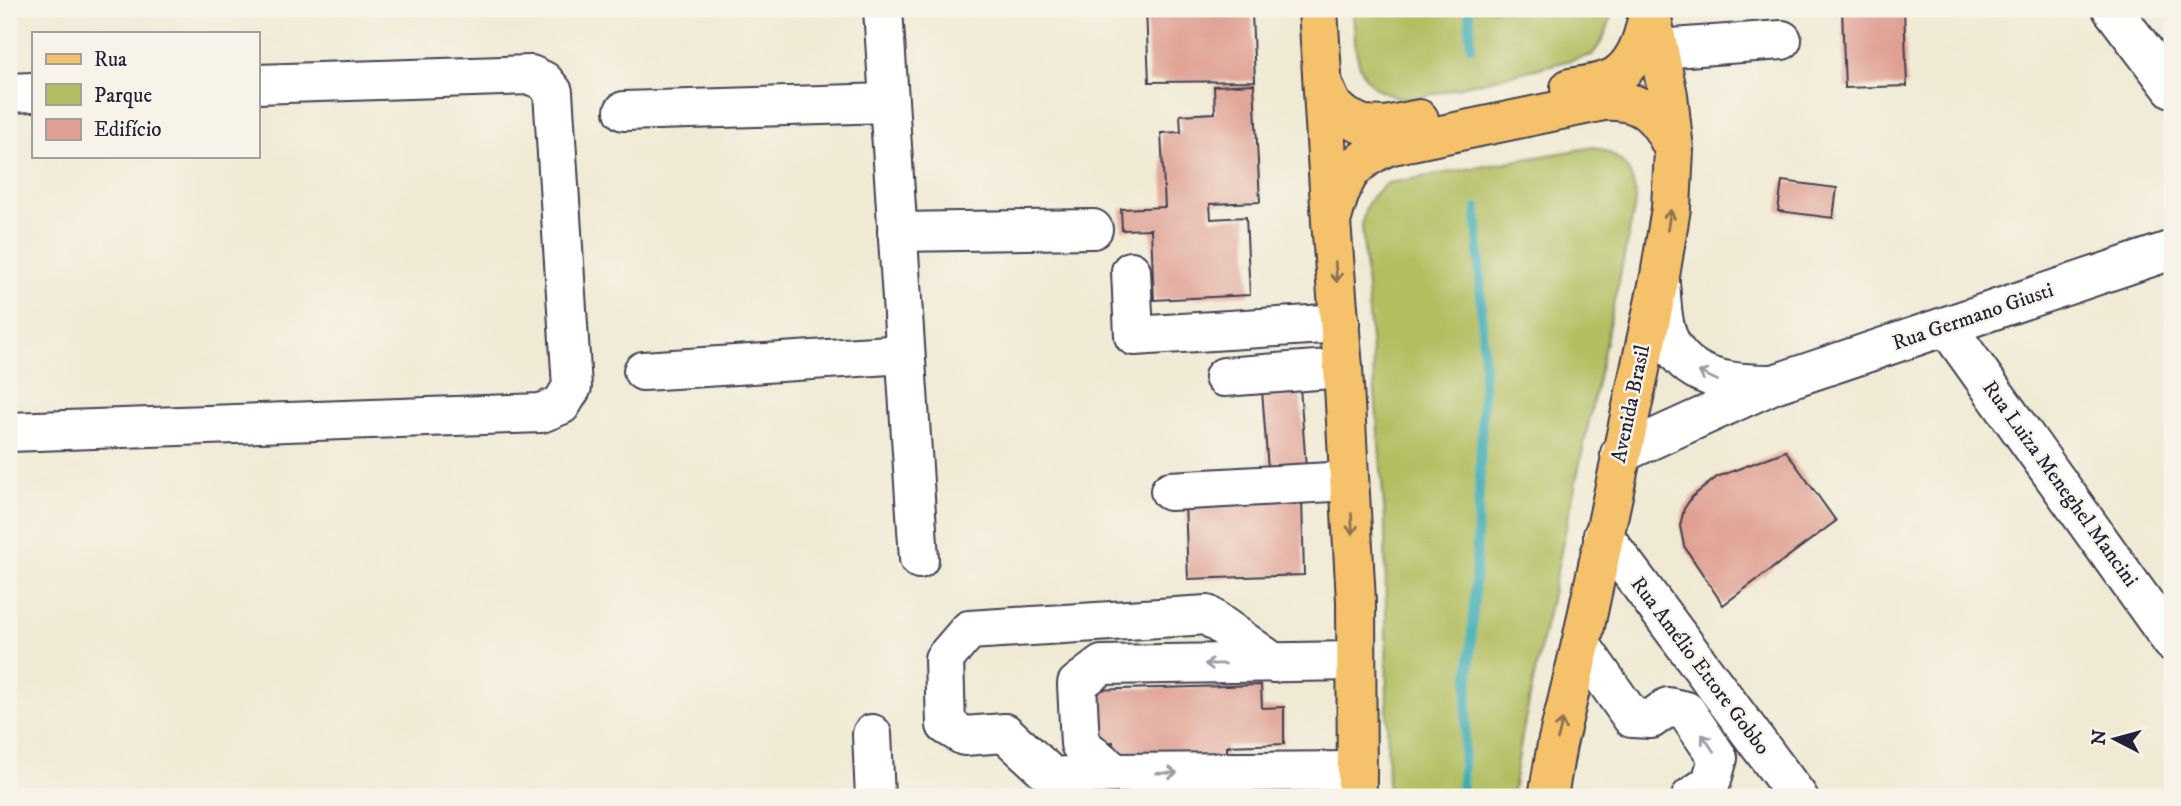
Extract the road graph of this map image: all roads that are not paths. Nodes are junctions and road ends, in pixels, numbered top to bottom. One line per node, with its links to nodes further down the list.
1 (883, 9): 12 (street)
2 (1318, 9): 8 (main road)
3 (1649, 9): 6 (main road, Avenida Brasil); 8 (main road)
4 (2112, 9): 9 (street)
5 (1782, 40): 6 (street)
6 (1659, 49): 14 (main road, Avenida Brasil)
7 (259, 84): 28 (street)
8 (1323, 84): 15 (main road)
9 (2172, 88)
10 (32, 92): 11 (street)
11 (9, 93)
12 (889, 103): 13 (street); 17 (street)
13 (624, 111)
14 (1674, 150): 15 (main road); 20 (main road, Avenida Brasil, one-way to 14)
15 (1331, 222): 21 (main road, one-way to 21)
16 (1093, 229): 17 (street)
17 (897, 232): 23 (street)
18 (2172, 250): 22 (street, Rua Germano Giusti)
19 (1131, 271): 21 (street)
20 (1660, 276): 27 (street, Rua Germano Giusti, one-way to 20); 29 (main road, Avenida Brasil)
21 (1340, 323): 24 (main road)
22 (1947, 327): 27 (street, Rua Germano Giusti); 34 (street, Rua Luiza Meneghel Mancini)
23 (905, 354): 25 (street); 33 (street)
24 (1343, 368): 26 (street); 30 (main road)
25 (643, 371)
26 (1224, 377)
27 (1774, 384): 29 (street, Rua Germano Giusti)
28 (9, 432)
29 (1620, 454): 32 (main road, Avenida Brasil)
30 (1349, 481): 31 (street); 36 (main road, one-way to 36)
31 (1170, 491)
32 (1603, 535): 35 (main road, Avenida Brasil); 44 (street, Rua Amélio Ettore Gobbo)
33 (919, 559)
34 (2172, 642)
35 (1581, 645): 42 (main road, Avenida Brasil, one-way to 35); 43 (street, one-way to 35)
36 (1356, 662): 37 (street); 40 (main road)
37 (1274, 663): 39 (street, one-way to 39); 39 (street)
38 (872, 734): 41 (street)
39 (1115, 773): 40 (street, one-way to 40)
40 (1357, 784)
41 (875, 797)
42 (1548, 797)
43 (1691, 797)
44 (1798, 797)

